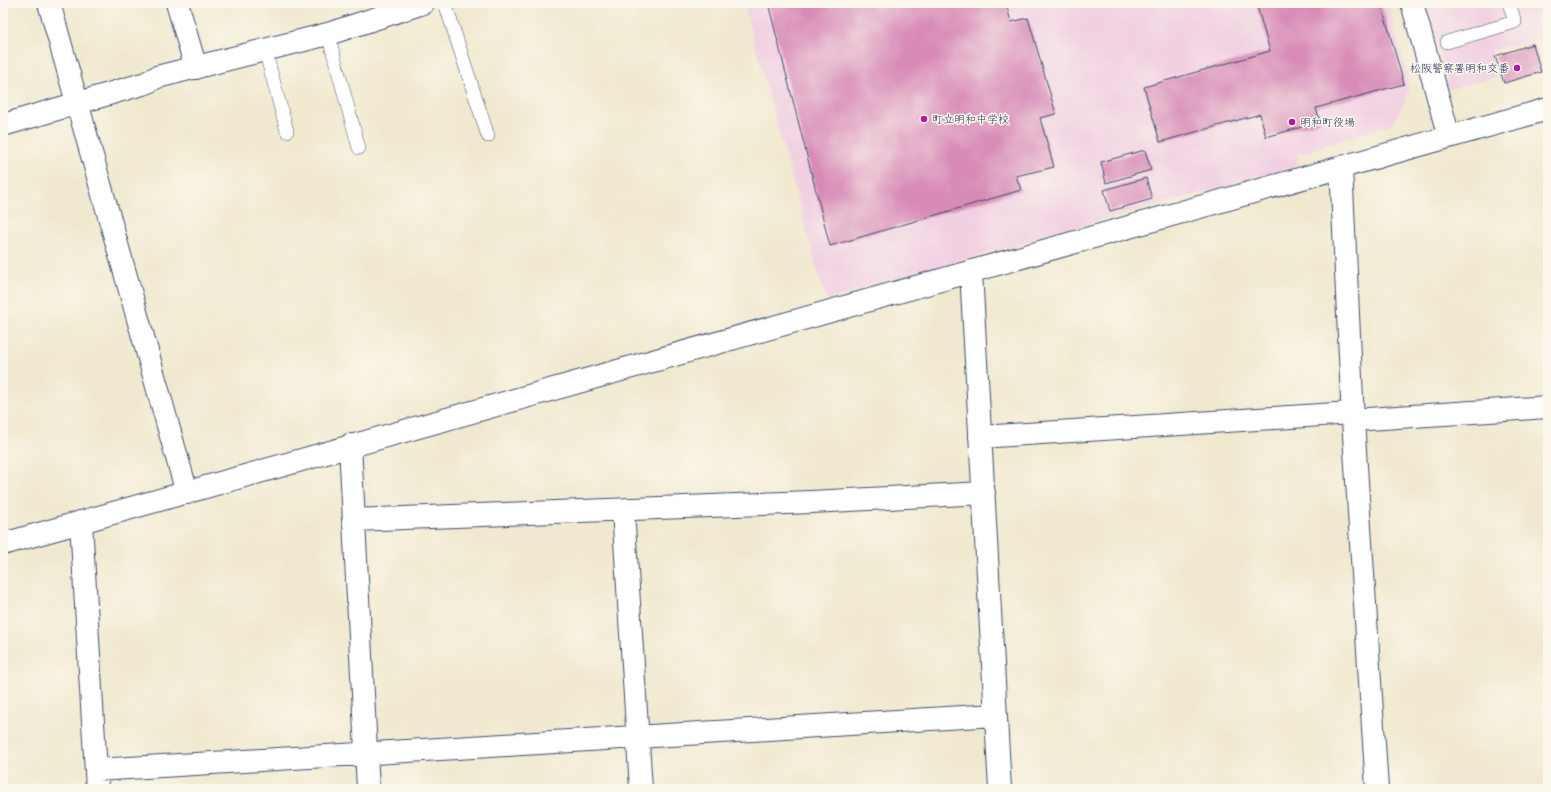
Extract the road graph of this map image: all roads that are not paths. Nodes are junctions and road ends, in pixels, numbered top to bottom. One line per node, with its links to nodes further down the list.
1 (49, 3): 11 (street)
2 (177, 3): 10 (street)
3 (423, 3): 7 (street)
4 (445, 3): 15 (lane)
5 (1412, 3): 16 (street)
6 (1509, 3): 8 (lane)
7 (328, 34): 9 (street); 17 (lane)
8 (1447, 42)
9 (265, 50): 10 (street); 14 (lane)
10 (196, 68): 11 (street)
11 (77, 104): 13 (street); 24 (street)
12 (1548, 109): 16 (street)
13 (3, 125)
14 (287, 131)
15 (488, 136)
16 (1449, 137): 18 (street)
17 (359, 148)
18 (1341, 167): 19 (street); 21 (street)
19 (971, 272): 22 (street); 23 (street)
20 (1548, 407): 21 (street)
21 (1353, 417): 22 (street); 37 (street)
22 (980, 437): 25 (street)
23 (350, 445): 24 (street); 27 (street)
24 (186, 493): 28 (street)
25 (984, 493): 26 (street); 30 (street)
26 (623, 510): 27 (street); 31 (street)
27 (353, 520): 32 (street)
28 (81, 522): 29 (street); 33 (street)
29 (3, 544)
30 (996, 715): 31 (street); 36 (street)
31 (639, 736): 32 (street); 35 (street)
32 (366, 754): 33 (street); 34 (street)
33 (96, 779)
34 (368, 789)
35 (641, 789)
36 (1000, 789)
37 (1377, 789)

